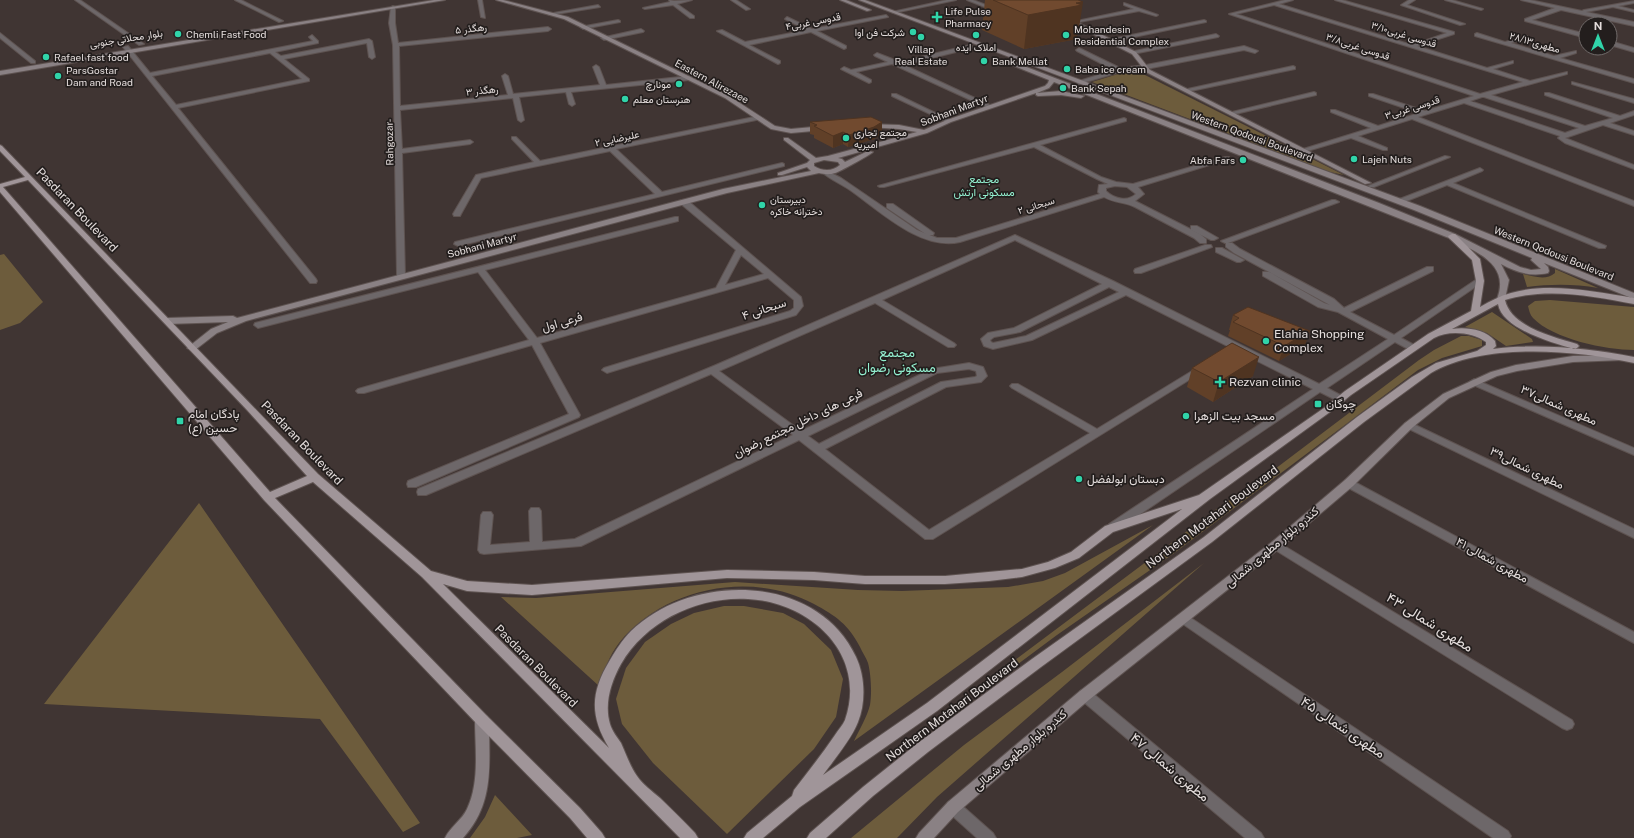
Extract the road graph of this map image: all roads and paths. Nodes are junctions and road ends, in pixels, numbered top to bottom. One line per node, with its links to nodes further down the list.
1 (77, 0): 65 (street)
2 (237, 0): 43 (street)
3 (421, 0): 21 (street, بلوار محلاتی جنوبی)
4 (443, 0): 21 (street, بلوار محلاتی جنوبی)
5 (480, 0): 41 (street)
6 (498, 0): 36 (street, Eastern Alirezaee)
7 (590, 0): 24 (street)
8 (690, 0): 19 (street)
9 (733, 0): 28 (street)
10 (842, 0): 39 (street, Western Qodousi Boulevard)
11 (861, 0): 34 (street, Western Qodousi Boulevard)
12 (951, 0): 34 (street)
13 (969, 0): 32 (street)
14 (1291, 0): 23 (street)
15 (1337, 0): 69 (street)
16 (1413, 0): 47 (street)
17 (1447, 0): 30 (street)
18 (1523, 0): 27 (street)
19 (671, 2): 26 (street); 38 (street)
20 (1634, 2): 25 (street)
21 (395, 4): 43 (street, بلوار محلاتی جنوبی); 67 (street, Rahgozar-); 72 (street, بلوار محلاتی جنوبی)
22 (1126, 4): 29 (street)
23 (1274, 4): 69 (street, قدوسی غربی۳/۱۰); 113 (street, قدوسی غربی۳/۸)
24 (598, 6): 31 (street); 36 (street)
25 (1610, 6): 33 (street); 35 (street)
26 (645, 8)
27 (1561, 8): 35 (street); 54 (street)
28 (748, 9)
29 (1140, 9): 37 (street); 46 (street)
30 (1481, 9)
31 (604, 10)
32 (999, 10)
33 (1634, 11)
34 (894, 12): 61 (street, Western Qodousi Boulevard)
35 (1580, 12): 48 (street)
36 (550, 14): 49 (street, Eastern Alirezaee)
37 (1156, 15)
38 (692, 16)
39 (886, 16): 53 (street, قدوسی غربی۴); 63 (street, Western Qodousi Boulevard)
40 (1060, 16): 46 (street)
41 (483, 17)
42 (787, 18): 53 (street)
43 (280, 21): 65 (street, بلوار محلاتی جنوبی)
44 (618, 21): 49 (street)
45 (1204, 21): 62 (street)
46 (1074, 22): 62 (street)
47 (1462, 24)
48 (1634, 24)
49 (583, 27): 60 (street, Eastern Alirezaee)
50 (548, 29): 67 (street, ۵ رهگذر)
51 (641, 31): 60 (street)
52 (720, 31): 66 (street)
53 (812, 31): 66 (street, قدوسی غربی۴); 70 (street)
54 (1578, 34)
55 (0, 35): 83 (street)
56 (1477, 35): 64 (street, مطهری۲۸/۱۳)
57 (1216, 36): 77 (street)
58 (312, 37): 75 (street)
59 (1525, 37): 64 (street)
60 (604, 38): 99 (street, Eastern Alirezaee)
61 (965, 39): 63 (street); 103 (street, Western Qodousi Boulevard)
62 (1110, 40): 77 (street)
63 (954, 42): 71 (street, Western Qodousi Boulevard)
64 (1506, 43): 82 (street, مطهری۲۸/۱۳)
65 (141, 44): 72 (street, بلوار محلاتی جنوبی)
66 (744, 44): 84 (street)
67 (396, 45): 122 (street, Rahgozar-)
68 (1618, 45): 74 (street)
69 (1413, 46): 92 (street, قدوسی غربی۳/۱۰)
70 (844, 47)
71 (970, 47): 85 (street); 100 (street, Western Qodousi Boulevard)
72 (128, 49): 83 (street, بلوار محلاتی جنوبی); 95 (street, بلوار محلاتی جنوبی); 97 (street)
73 (1079, 50): 93 (street)
74 (1634, 50)
75 (271, 51): 81 (street); 97 (street)
76 (1255, 51): 89 (street)
77 (1133, 52): 89 (street)
78 (1574, 52): 82 (street)
79 (877, 55): 85 (street)
80 (372, 57): 81 (street)
81 (280, 58): 120 (street)
82 (1556, 58): 102 (street, مطهری۲۸/۱۳)
83 (33, 62): 87 (street, بلوار محلاتی جنوبی)
84 (778, 62)
85 (894, 62): 94 (street); 121 (street)
86 (1511, 62): 92 (street)
87 (0, 67)
88 (596, 67): 106 (street)
89 (1146, 67): 93 (street); 107 (street)
90 (1293, 68): 107 (street)
91 (844, 69): 94 (street)
92 (1488, 69): 104 (street, قدوسی غربی۳/۱۰)
93 (1119, 70): 103 (street)
94 (850, 72): 101 (street)
95 (0, 73)
96 (1565, 73): 104 (street, قدوسی غربی۳)
97 (149, 75): 120 (street)
98 (505, 76): 114 (street)
99 (689, 78): 106 (street, ۳ رهگذر); 128 (street, Eastern Alirezaee)
100 (1052, 80): 115 (street, Western Qodousi Boulevard); 118 (street, Sobhani Martyr)
101 (869, 81)
102 (1634, 81)
103 (1079, 82): 179 (street, Western Qodousi Boulevard)
104 (1528, 82): 113 (street, قدوسی غربی۳)
105 (1574, 83): 117 (street)
106 (604, 87): 108 (street, ۳ رهگذر)
107 (1186, 90): 124 (street)
108 (568, 91): 114 (street, ۳ رهگذر); 119 (street)
109 (1314, 94): 124 (street)
110 (1546, 94): 129 (street)
111 (894, 95): 132 (street)
112 (1371, 95): 125 (street)
113 (1483, 95): 116 (street, قدوسی غربی۳); 137 (street, قدوسی غربی۳/۸)
114 (514, 96): 122 (street, ۳ رهگذر); 130 (street)
115 (1109, 101): 118 (street, Sobhani Martyr); 185 (street, Western Qodousi Boulevard)
116 (1465, 101): 125 (street, قدوسی غربی۳); 140 (street)
117 (1634, 101)
118 (1003, 102): 121 (street, Sobhani Martyr)
119 (572, 104)
120 (175, 107): 201 (street)
121 (990, 107): 132 (street, Sobhani Martyr)
122 (398, 108): 151 (street, Rahgozar-)
123 (1333, 111): 136 (street)
124 (1230, 113): 152 (street)
125 (1425, 113): 127 (street, قدوسی غربی۳)
126 (1634, 113): 129 (street)
127 (1412, 117): 136 (street, قدوسی غربی۳); 178 (street)
128 (759, 118): 135 (street, Eastern Alirezaee); 149 (street, ۲ علیرضایی)
129 (1621, 118): 133 (street)
130 (521, 120)
131 (1124, 120): 146 (street)
132 (949, 121): 138 (street, Sobhani Martyr)
133 (1604, 123): 137 (street); 139 (street)
134 (864, 125): 138 (street)
135 (828, 128)
136 (1378, 128): 141 (street, قدوسی غربی۳)
137 (1587, 129): 140 (street)
138 (925, 132): 145 (street, Sobhani Martyr)
139 (1634, 133)
140 (1565, 135): 160 (street)
141 (1352, 136): 150 (street); 152 (street, قدوسی غربی۳)
142 (514, 138): 157 (street)
143 (786, 139): 156 (street)
144 (470, 142): 151 (street)
145 (888, 143): 154 (street, Sobhani Martyr); 159 (street, Sobhani Martyr)
146 (1034, 144): 147 (street); 165 (street)
147 (1026, 146): 166 (street); 171 (street)
148 (0, 147): 163 (main road, Pasdaran Boulevard)
149 (612, 149): 157 (street, ۲ علیرضایی); 172 (street)
150 (1385, 149)
151 (399, 151): 199 (street, Rahgozar-)
152 (1302, 151): 167 (street)
153 (1447, 157): 167 (street)
154 (830, 158): 156 (street, Sobhani Martyr); 159 (street)
155 (1227, 158): 169 (street)
156 (812, 162): 162 (street); 170 (street, Sobhani Martyr)
157 (538, 164): 180 (street, ۲ علیرضایی)
158 (782, 165): 172 (street)
159 (841, 167): 162 (street, Sobhani Martyr); 182 (street)
160 (1634, 167)
161 (1480, 170): 164 (street)
162 (822, 172): 170 (street, Sobhani Martyr); 183 (street)
163 (28, 178): 168 (main road); 214 (main road, Pasdaran Boulevard)
164 (1448, 183): 175 (street); 190 (street)
165 (1115, 184): 169 (street); 171 (street, سبحانی ۲)
166 (882, 186)
167 (1372, 186): 175 (street)
168 (0, 187): 245 (main road)
169 (1132, 187): 173 (street)
170 (726, 191): 176 (street, Sobhani Martyr)
171 (1103, 191): 174 (street); 184 (street, سبحانی ۲)
172 (661, 195): 188 (street)
173 (1139, 197): 174 (street); 186 (street)
174 (1126, 200): 189 (street)
175 (1401, 200): 179 (street)
176 (684, 202): 191 (street, سبحانی ۴); 199 (street, Sobhani Martyr)
177 (1334, 202): 187 (street)
178 (1634, 204)
179 (1417, 208): 193 (street, Western Qodousi Boulevard)
180 (457, 214)
181 (675, 219): 195 (street)
182 (909, 220): 183 (street); 184 (street)
183 (900, 222): 184 (street)
184 (973, 234)
185 (1452, 236): 194 (street, Western Qodousi Boulevard); 202 (main road)
186 (1214, 238): 187 (street); 189 (street)
187 (1227, 243): 192 (street); 200 (street)
188 (458, 244)
189 (1206, 244): 192 (street); 197 (street)
190 (1602, 246)
191 (740, 250): 198 (street, سبحانی ۴); 205 (street)
192 (1219, 250): 204 (street)
193 (1522, 251): 194 (street); 207 (street, Western Qodousi Boulevard)
194 (1490, 256): 208 (street, Western Qodousi Boulevard)
195 (480, 268): 215 (street); 218 (street)
196 (1430, 269): 211 (street)
197 (1138, 271)
198 (769, 275): 205 (street, فرعی اول); 228 (street, سبحانی ۴)
199 (402, 276): 213 (street, Sobhani Martyr)
200 (1290, 280): 204 (street); 211 (street)
201 (313, 281)
202 (1480, 281): 212 (main road); 217 (street)
203 (1110, 283): 206 (street); 206 (street); 209 (street)
204 (1281, 283): 211 (street)
205 (719, 289): 218 (street, فرعی اول)
206 (1126, 292): 221 (street)
207 (1634, 296)
208 (1501, 299): 210 (main road, Northern Motahari Boulevard); 212 (main road, Northern Motahari Boulevard); 225 (main road)
209 (876, 300): 219 (street); 229 (street)
210 (1634, 301)
211 (1343, 312): 217 (street)
212 (1475, 313): 216 (main road, Northern Motahari Boulevard)
213 (243, 319): 214 (street); 220 (street)
214 (167, 321): 220 (main road, Pasdaran Boulevard)
215 (258, 325)
216 (1430, 336): 222 (main road, Northern Motahari Boulevard); 223 (main road)
217 (1394, 338): 222 (street); 232 (street)
218 (535, 342): 233 (street, فرعی اول); 242 (street)
219 (951, 345)
220 (192, 348): 240 (main road, Pasdaran Boulevard)
221 (1238, 348): 224 (street); 232 (street)
222 (1413, 348): 234 (main road, Northern Motahari Boulevard)
223 (1477, 354): 225 (main road, Northern Motahari Boulevard); 266 (main road, Northern Motahari Boulevard)
224 (1224, 356)
225 (1621, 358): 226 (main road); 230 (street, کندرو بلوار مطهری شمالی)
226 (1634, 360)
227 (1211, 364): 236 (street)
228 (607, 370)
229 (713, 371): 237 (street); 243 (street)
230 (1474, 382): 235 (street, کندرو بلوار مطهری شمالی); 239 (street, مطهرى شمالى۳۷)
231 (1015, 386): 236 (street)
232 (1321, 389): 234 (street); 248 (street)
233 (361, 391)
234 (1341, 399): 244 (main road, Northern Motahari Boulevard)
235 (1409, 425): 241 (street, کندرو بلوار مطهری شمالی); 249 (street, مطهرى شمالى۳۹)
236 (1097, 433): 238 (street)
237 (801, 436): 238 (street); 238 (street, فرعی های داخل مجتمع رضوان); 251 (street, فرعی های داخل مجتمع رضوان)
238 (818, 449)
239 (1634, 452)
240 (314, 477): 245 (main road); 252 (main road, Pasdaran Boulevard)
241 (1349, 483): 250 (street, کندرو بلوار مطهری شمالی); 254 (street, ۴۱ مطهرى شمالى)
242 (412, 484)
243 (422, 492)
244 (1206, 496): 248 (main road); 259 (main road, Northern Motahari Boulevard)
245 (268, 497): 256 (main road)
246 (535, 511): 251 (street)
247 (487, 515): 251 (street, فرعی های داخل مجتمع رضوان)
248 (1109, 529): 252 (main road)
249 (1634, 534)
250 (1276, 545): 253 (street, کندرو بلوار مطهری شمالی); 257 (street, مطهرى شمالى ۴۳)
251 (536, 546)
252 (426, 574): 258 (main road, Pasdaran Boulevard)
253 (1184, 619): 255 (street, کندرو بلوار مطهری شمالی); 262 (street, مطهرى شمالى ۴۵)
254 (1634, 638)
255 (1085, 695): 260 (street, کندرو بلوار مطهری شمالی); 269 (street, مطهرى شمالى ۴۷)
256 (482, 720): 263 (street); 264 (main road)
257 (1567, 724)
258 (630, 779): 259 (main road); 261 (main road, Pasdaran Boulevard)
259 (795, 802): 265 (main road)
260 (953, 807): 267 (street, کندرو بلوار مطهری شمالی); 268 (street)
261 (687, 836)
262 (1503, 836)
263 (453, 838)
264 (597, 838)
265 (752, 838)
266 (815, 838)
267 (924, 838)
268 (988, 838)
269 (1256, 838)

